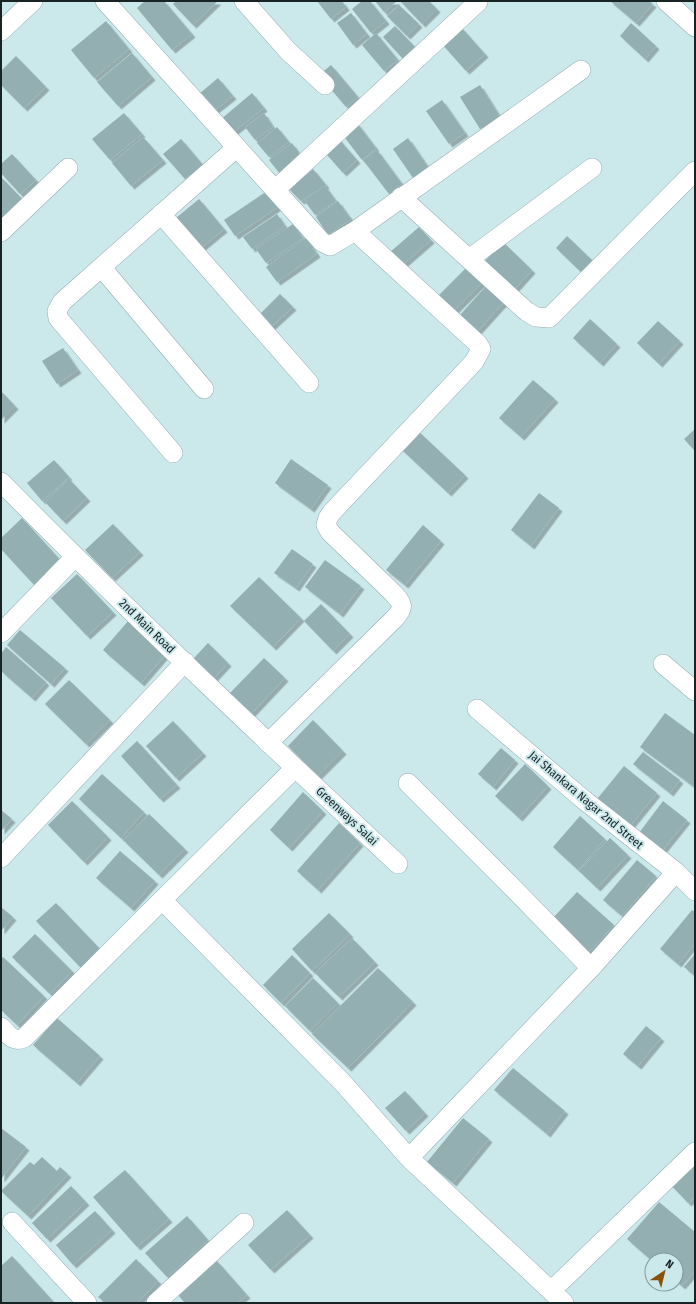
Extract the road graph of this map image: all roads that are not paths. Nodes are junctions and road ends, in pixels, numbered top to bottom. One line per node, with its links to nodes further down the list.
1 (33, 1): 7 (street)
2 (106, 1): 10 (street)
3 (244, 1): 9 (street)
4 (666, 1): 6 (street)
5 (478, 2): 14 (street)
6 (695, 27)
7 (1, 31)
8 (581, 70): 15 (street)
9 (325, 86)
10 (236, 148): 14 (street); 16 (street)
11 (68, 168): 18 (street)
12 (592, 168): 19 (street)
13 (695, 172): 19 (street)
14 (275, 190): 17 (street)
15 (401, 198): 17 (street); 19 (street)
16 (161, 214): 20 (street); 21 (street)
17 (355, 231): 31 (street)
18 (1, 232)
19 (469, 259)
20 (102, 268): 22 (street); 23 (street)
21 (309, 383)
22 (204, 389)
23 (173, 453)
24 (1, 482): 25 (street, 2nd Main Road)
25 (75, 557): 26 (street); 27 (street, 2nd Main Road)
26 (1, 633)
27 (186, 662): 31 (street, 2nd Main Road); 34 (street)
28 (662, 664): 29 (street)
29 (695, 690)
30 (477, 709): 36 (street, Jai Shankara Nagar 2nd Street)
31 (268, 743): 32 (street, 2nd Main Road)
32 (296, 768): 35 (street, Greenways Salai); 38 (street)
33 (408, 783): 39 (street)
34 (1, 858)
35 (398, 864)
36 (676, 872): 37 (street, Jai Shankara Nagar 2nd Street); 39 (street)
37 (695, 891)
38 (162, 900): 40 (street); 42 (street)
39 (591, 968): 42 (street)
40 (1, 1027)
41 (695, 1152): 45 (street)
42 (409, 1158): 45 (street)
43 (12, 1222): 46 (street)
44 (244, 1223): 47 (street)
45 (557, 1297)
46 (87, 1303)
47 (156, 1303)

